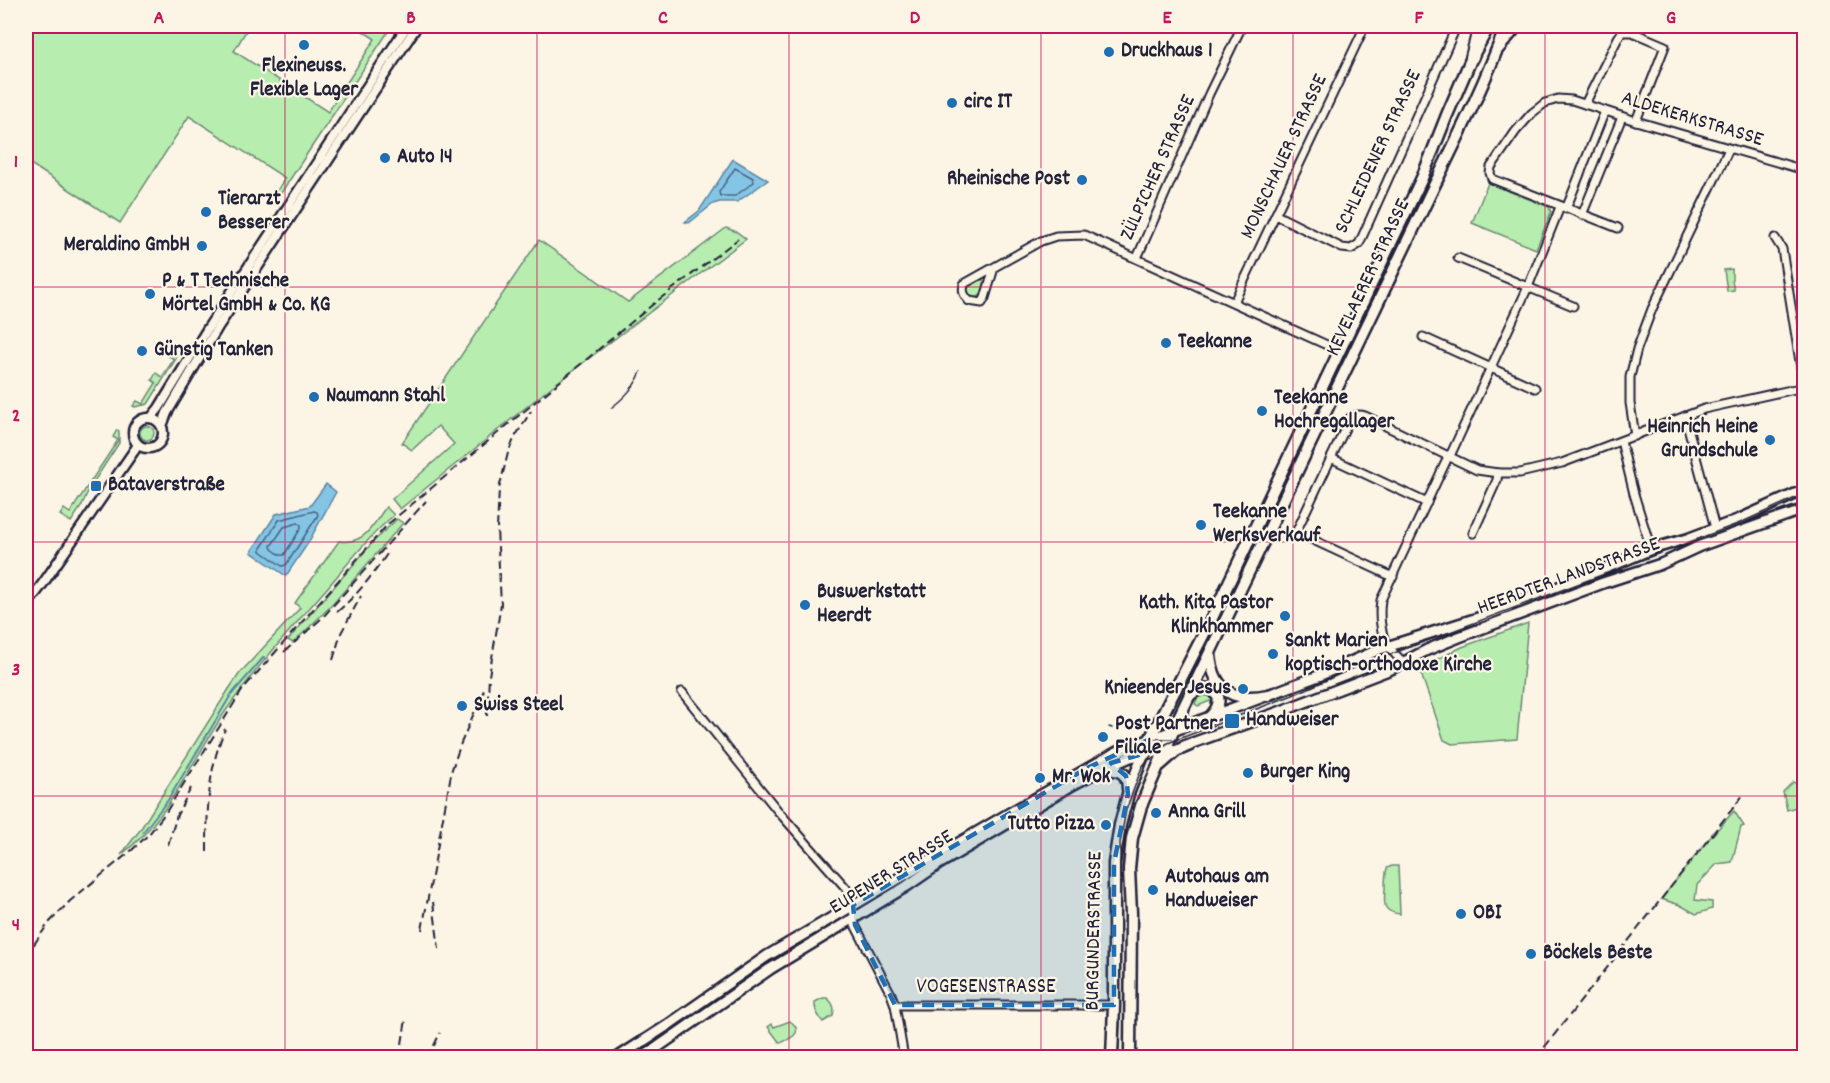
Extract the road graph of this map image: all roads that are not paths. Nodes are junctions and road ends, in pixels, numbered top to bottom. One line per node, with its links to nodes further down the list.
1 (407, 26): 35 (street)
2 (417, 26): 36 (street)
3 (1242, 26): 23 (street, ZÜLPICHER STRASSE)
4 (1365, 26): 19 (street, MONSCHAUER STRASSE)
5 (1455, 26): 19 (street, SCHLEIDENER STRASSE)
6 (1480, 26): 11 (highway)
7 (1489, 26): 11 (main road, KEVELAERER STRASSE)
8 (1506, 26): 10 (main road)
9 (1517, 26): 10 (main road)
10 (1497, 50): 52 (main road, KEVELAERER STRASSE)
11 (1472, 57): 30 (main road, KEVELAERER STRASSE)
12 (1585, 104): 13 (street, ALDEKERKSTRASSE); 15 (street); 18 (street, ALDEKERKSTRASSE)
13 (1605, 111): 14 (street, ALDEKERKSTRASSE); 18 (street)
14 (1622, 117): 15 (street, ALDEKERKSTRASSE); 20 (street)
15 (1636, 121): 16 (street, ALDEKERKSTRASSE)
16 (1729, 149): 17 (street, ALDEKERKSTRASSE); 37 (street)
17 (1804, 170)
18 (1563, 208): 20 (street); 26 (street)
19 (1276, 215): 27 (street, MONSCHAUER STRASSE)
20 (1582, 215): 21 (street)
21 (1618, 228)
22 (1775, 238): 32 (street)
23 (1137, 258): 25 (street, ZÜLPICHER STRASSE); 27 (street, ZÜLPICHER STRASSE)
24 (1458, 258): 26 (street)
25 (994, 268): 25 (street, ZÜLPICHER STRASSE)
26 (1528, 287): 28 (street); 31 (street)
27 (1234, 302): 30 (street, ZÜLPICHER STRASSE)
28 (1573, 306)
29 (1423, 337): 31 (street)
30 (1340, 351): 59 (main road, KEVELAERER STRASSE)
31 (1491, 368): 33 (street); 40 (street)
32 (1804, 387): 34 (street)
33 (1534, 388)
34 (1685, 416): 37 (street); 46 (street)
35 (150, 418): 36 (street); 39 (street)
36 (162, 426): 39 (street)
37 (1635, 436): 38 (street)
38 (1621, 441): 42 (street); 48 (street, HEERDTER LANDSTRASSE)
39 (138, 445): 50 (street)
40 (1450, 456): 41 (street); 42 (street); 44 (street)
41 (1331, 458): 44 (street); 49 (street)
42 (1498, 473): 47 (street)
43 (1804, 490): 46 (main road, HEERDTER LANDSTRASSE)
44 (1427, 503): 49 (street)
45 (1804, 509): 53 (main road, HEERDTER LANDSTRASSE)
46 (1715, 528): 48 (main road, HEERDTER LANDSTRASSE)
47 (1473, 532)
48 (1651, 549): 51 (main road, HEERDTER LANDSTRASSE)
49 (1393, 577): 51 (street)
50 (26, 606)
51 (1388, 646): 53 (street); 55 (main road, HEERDTER LANDSTRASSE)
52 (1210, 655): 55 (main road); 56 (main road, KEVELAERER STRASSE)
53 (1403, 662): 60 (main road, HEERDTER LANDSTRASSE)
54 (682, 692): 66 (street, EUPENER STRASSE)
55 (1268, 695): 57 (main road, HEERDTER LANDSTRASSE)
56 (1190, 696): 57 (main road); 58 (main road, KEVELAERER STRASSE)
57 (1209, 718): 58 (main road, HEERDTER LANDSTRASSE)
58 (1173, 731): 59 (main road, HEERDTER LANDSTRASSE); 61 (main road, KEVELAERER STRASSE)
59 (1150, 739): 62 (main road, BURGUNDERSTRASSE); 66 (main road, EUPENER STRASSE)
60 (1190, 745): 61 (main road, HEERDTER LANDSTRASSE); 63 (main road)
61 (1165, 750): 62 (main road, HEERDTER LANDSTRASSE); 63 (main road, BURGUNDERSTRASSE)
62 (1143, 754): 64 (main road, EUPENER STRASSE); 65 (main road, BURGUNDERSTRASSE)
63 (1157, 767): 75 (main road, BURGUNDERSTRASSE)
64 (1100, 770): 65 (main road); 67 (main road, EUPENER STRASSE)
65 (1128, 794): 69 (main road, BURGUNDERSTRASSE)
66 (853, 905): 67 (street); 70 (main road, EUPENER STRASSE)
67 (854, 918): 68 (street); 71 (main road, EUPENER STRASSE)
68 (895, 1005): 69 (street, VOGESENSTRASSE); 73 (street)
69 (1114, 1005): 74 (main road, BURGUNDERSTRASSE)
70 (641, 1043): 71 (street); 72 (main road, EUPENER STRASSE)
71 (647, 1056)
72 (617, 1058)
73 (904, 1058)
74 (1112, 1058)
75 (1130, 1058)

